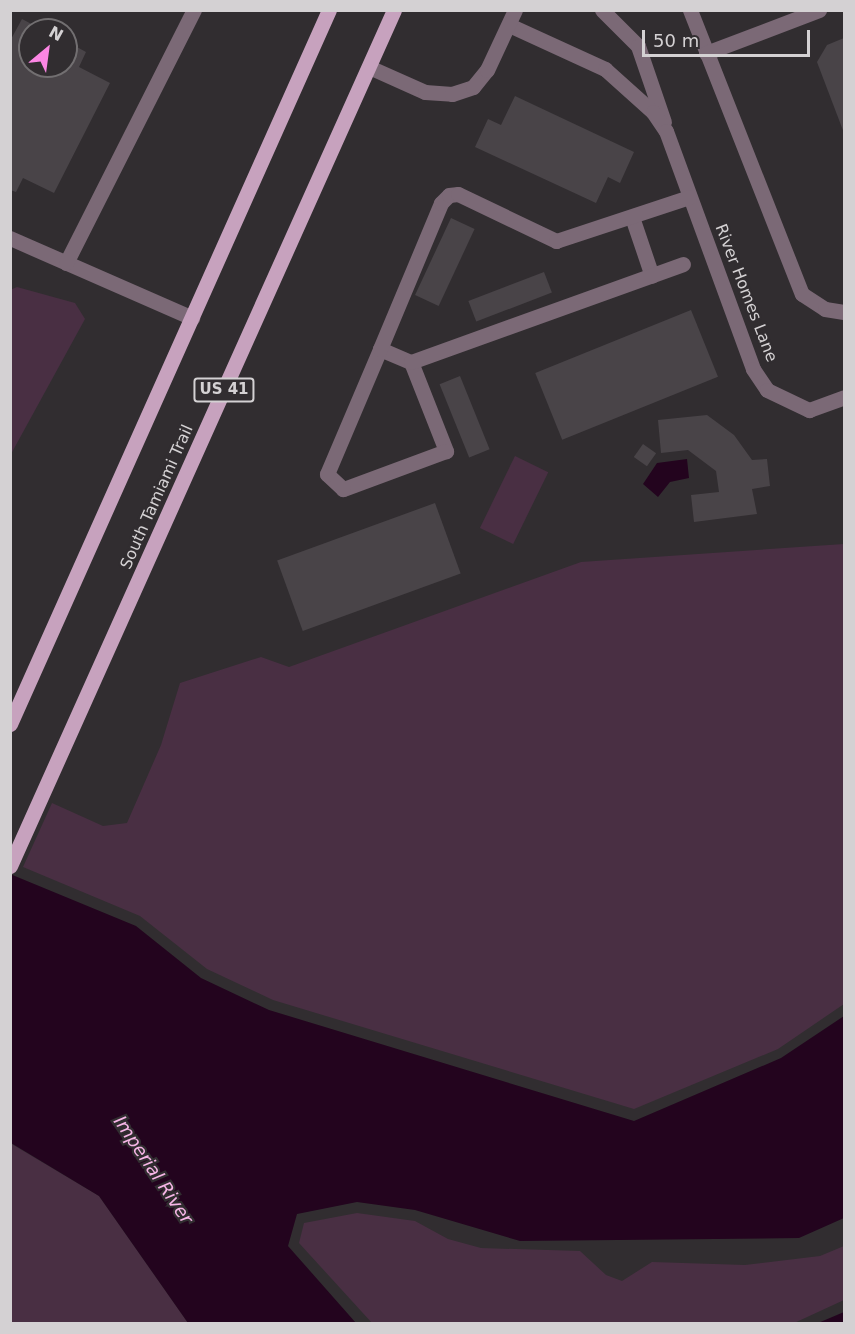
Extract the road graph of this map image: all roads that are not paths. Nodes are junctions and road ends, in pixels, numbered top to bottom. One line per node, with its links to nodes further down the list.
1 (194, 10): 14 (street)
2 (329, 10): 18 (main road)
3 (394, 10): 9 (main road, South Tamiami Trail / US 41)
4 (602, 10): 10 (street)
5 (690, 10): 8 (street)
6 (819, 10): 8 (street)
7 (512, 18): 9 (street, River Homes Lane); 10 (street, River Homes Lane)
8 (706, 53): 17 (street)
9 (369, 67): 23 (main road, South Tamiami Trail / US 41)
10 (666, 131): 11 (street, River Homes Lane)
11 (689, 197): 12 (street); 21 (street, River Homes Lane)
12 (632, 218): 16 (street); 19 (street)
13 (10, 238): 14 (street)
14 (66, 263): 18 (street)
15 (682, 264): 16 (street)
16 (652, 276): 20 (street)
17 (844, 312)
18 (192, 318): 22 (main road)
19 (380, 349): 20 (street); 20 (street)
20 (411, 362)
21 (844, 397)
22 (10, 724)
23 (10, 867)

